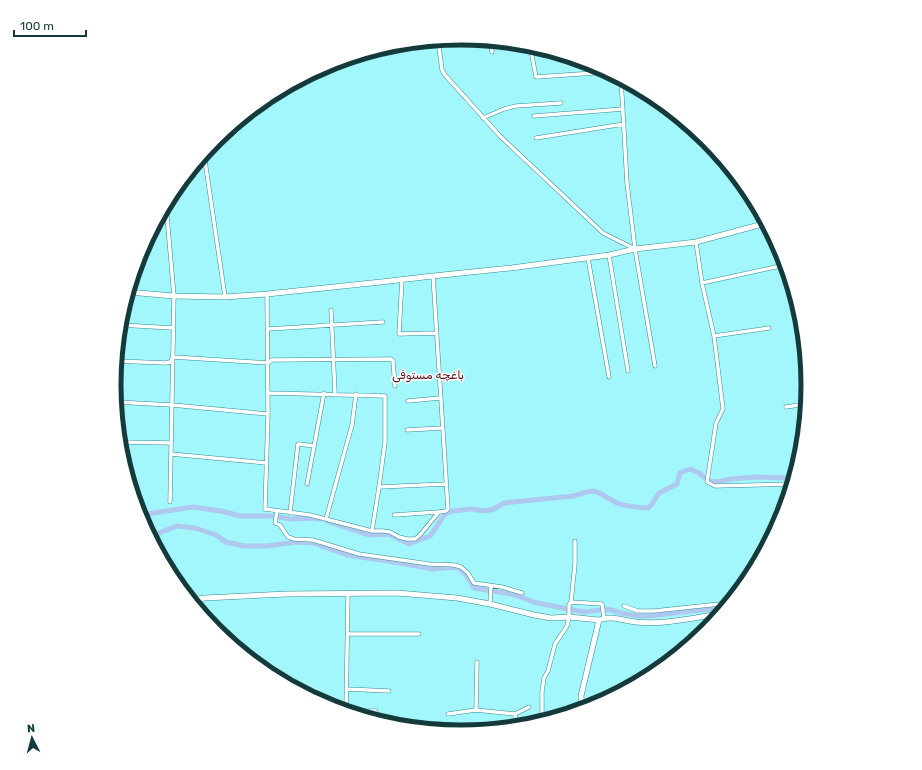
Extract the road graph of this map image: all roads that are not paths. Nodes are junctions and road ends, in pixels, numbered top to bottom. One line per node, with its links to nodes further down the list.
1 (439, 46): 10 (street)
2 (492, 47): 3 (street)
3 (492, 52)
4 (532, 53): 5 (street)
5 (595, 73)
6 (622, 86): 8 (street)
7 (561, 103): 10 (street)
8 (623, 109): 9 (street); 11 (street)
9 (534, 116)
10 (483, 118): 17 (street)
11 (624, 124): 12 (street); 17 (street)
12 (536, 138)
13 (205, 161): 27 (street)
14 (167, 215): 26 (street)
15 (760, 225): 16 (street)
16 (696, 242): 17 (street); 23 (street)
17 (635, 248): 18 (street); 41 (street)
18 (608, 256): 19 (street); 42 (street)
19 (588, 258): 21 (street); 43 (street)
20 (779, 266): 23 (street)
21 (433, 276): 22 (street); 35 (street)
22 (402, 279): 25 (street); 35 (street)
23 (702, 283): 36 (street)
24 (134, 293): 26 (street)
25 (267, 294): 27 (street); 34 (street)
26 (174, 296): 27 (street); 32 (street)
27 (225, 296)
28 (331, 310): 31 (street)
29 (383, 322): 31 (street)
30 (127, 325): 32 (street)
31 (332, 325): 34 (street); 38 (street)
32 (173, 328): 37 (street)
33 (769, 328): 36 (street)
34 (268, 329): 40 (street)
35 (436, 333): 49 (street)
36 (714, 336): 65 (street)
37 (172, 357): 39 (street); 40 (street); 52 (street)
38 (333, 360): 40 (street); 44 (street); 47 (street)
39 (122, 361)
40 (268, 364): 45 (street)
41 (655, 366)
42 (628, 371)
43 (609, 377)
44 (395, 386)
45 (268, 392): 46 (street); 55 (street)
46 (324, 393): 47 (street); 60 (street)
47 (335, 394): 48 (street)
48 (356, 394): 66 (street); 72 (street)
49 (440, 398): 50 (street); 56 (street)
50 (408, 401)
51 (122, 402): 52 (street)
52 (172, 405): 55 (street); 59 (street)
53 (800, 405): 54 (street)
54 (786, 407)
55 (268, 414): 62 (street)
56 (442, 428): 57 (street); 64 (street)
57 (406, 430)
58 (126, 442): 59 (street)
59 (171, 443): 61 (street)
60 (314, 446): 63 (street); 70 (street)
61 (171, 454): 62 (street); 67 (street)
62 (266, 463): 68 (street)
63 (307, 484)
64 (445, 484): 66 (street); 69 (street)
65 (786, 484)
66 (379, 487): 73 (street)
67 (170, 502)
68 (277, 511): 70 (street); 75 (street)
69 (439, 512): 71 (street); 73 (street)
70 (290, 513): 72 (street)
71 (394, 515)
72 (326, 519): 73 (street)
73 (372, 531)
74 (575, 540): 80 (street)
75 (491, 586): 76 (street); 79 (street)
76 (522, 593)
77 (348, 594): 78 (street); 79 (street); 86 (street)
78 (197, 599)
79 (490, 604): 83 (street)
80 (570, 604): 83 (street); 85 (street)
81 (721, 604): 82 (street)
82 (624, 606)
83 (569, 615): 85 (street); 99 (street)
84 (711, 615): 85 (street)
85 (602, 618): 91 (street)
86 (348, 634): 87 (street); 89 (street)
87 (419, 634)
88 (477, 662): 94 (street)
89 (347, 689): 90 (street); 92 (street)
90 (389, 691)
91 (582, 703)
92 (346, 705)
93 (529, 707): 98 (street)
94 (476, 710): 97 (street); 98 (street)
95 (366, 711): 96 (street)
96 (376, 711)
97 (448, 714)
98 (515, 714): 100 (street)
99 (542, 715)
100 (515, 720)

